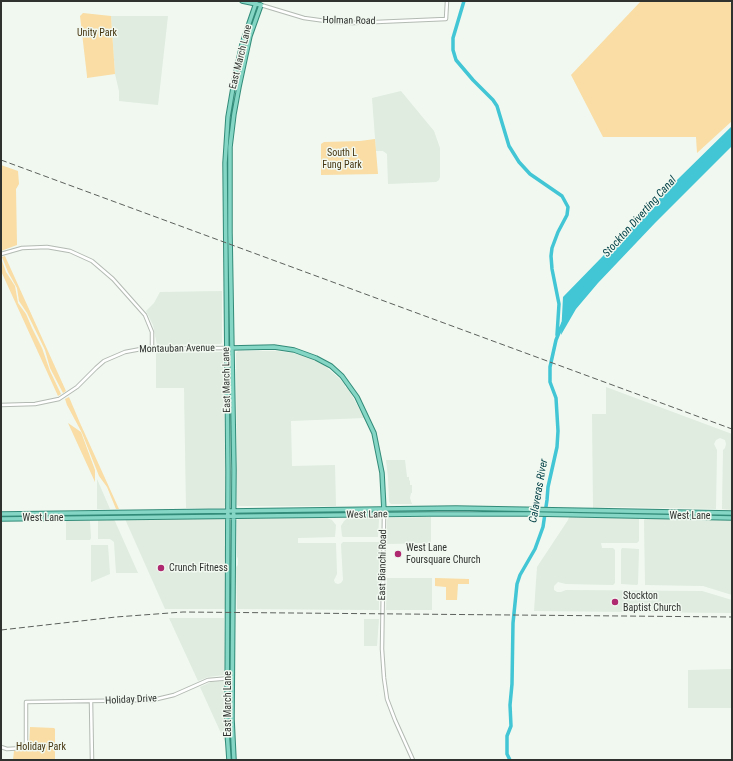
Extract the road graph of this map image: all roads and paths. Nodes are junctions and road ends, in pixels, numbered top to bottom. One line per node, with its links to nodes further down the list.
1 (242, 1): 3 (main road, Holman Road)
2 (447, 1): 4 (street, Holman Road)
3 (255, 2): 4 (main road, Holman Road); 6 (main road, East March Lane)
4 (261, 5): 7 (main road, East March Lane)
5 (1, 254): 8 (street)
6 (227, 348): 7 (main road, East Bianchi Road); 8 (street, Montauban Avenue); 12 (main road, East March Lane)
7 (232, 348): 10 (main road, East Bianchi Road); 13 (main road, East March Lane)
8 (152, 349): 9 (street, Montauban Avenue)
9 (1, 405)
10 (384, 509): 11 (main road, West Lane); 13 (main road, West Lane); 17 (main road, East Bianchi Road)
11 (592, 510): 14 (main road, West Lane); 18 (main road)
12 (228, 511): 13 (main road, West Lane); 16 (main road, West Lane); 20 (main road, East March Lane)
13 (234, 511): 21 (main road, East March Lane)
14 (614, 511): 15 (main road, West Lane); 19 (main road)
15 (732, 513)
16 (1, 514)
17 (384, 515): 18 (main road, West Lane); 21 (main road, West Lane); 30 (street, East Bianchi Road)
18 (581, 515): 19 (main road, West Lane)
19 (599, 515): 22 (main road, West Lane)
20 (228, 516): 21 (main road, West Lane); 23 (main road, West Lane); 24 (main road, East March Lane)
21 (234, 516): 24 (main road, East March Lane)
22 (732, 518)
23 (1, 519)
24 (230, 678): 25 (street, Holiday Drive); 28 (main road, East March Lane); 29 (main road, East March Lane)
25 (91, 701): 26 (street, Holiday Drive); 27 (street)
26 (1, 747)
27 (92, 760)
28 (229, 760)
29 (234, 760)
30 (413, 760)

